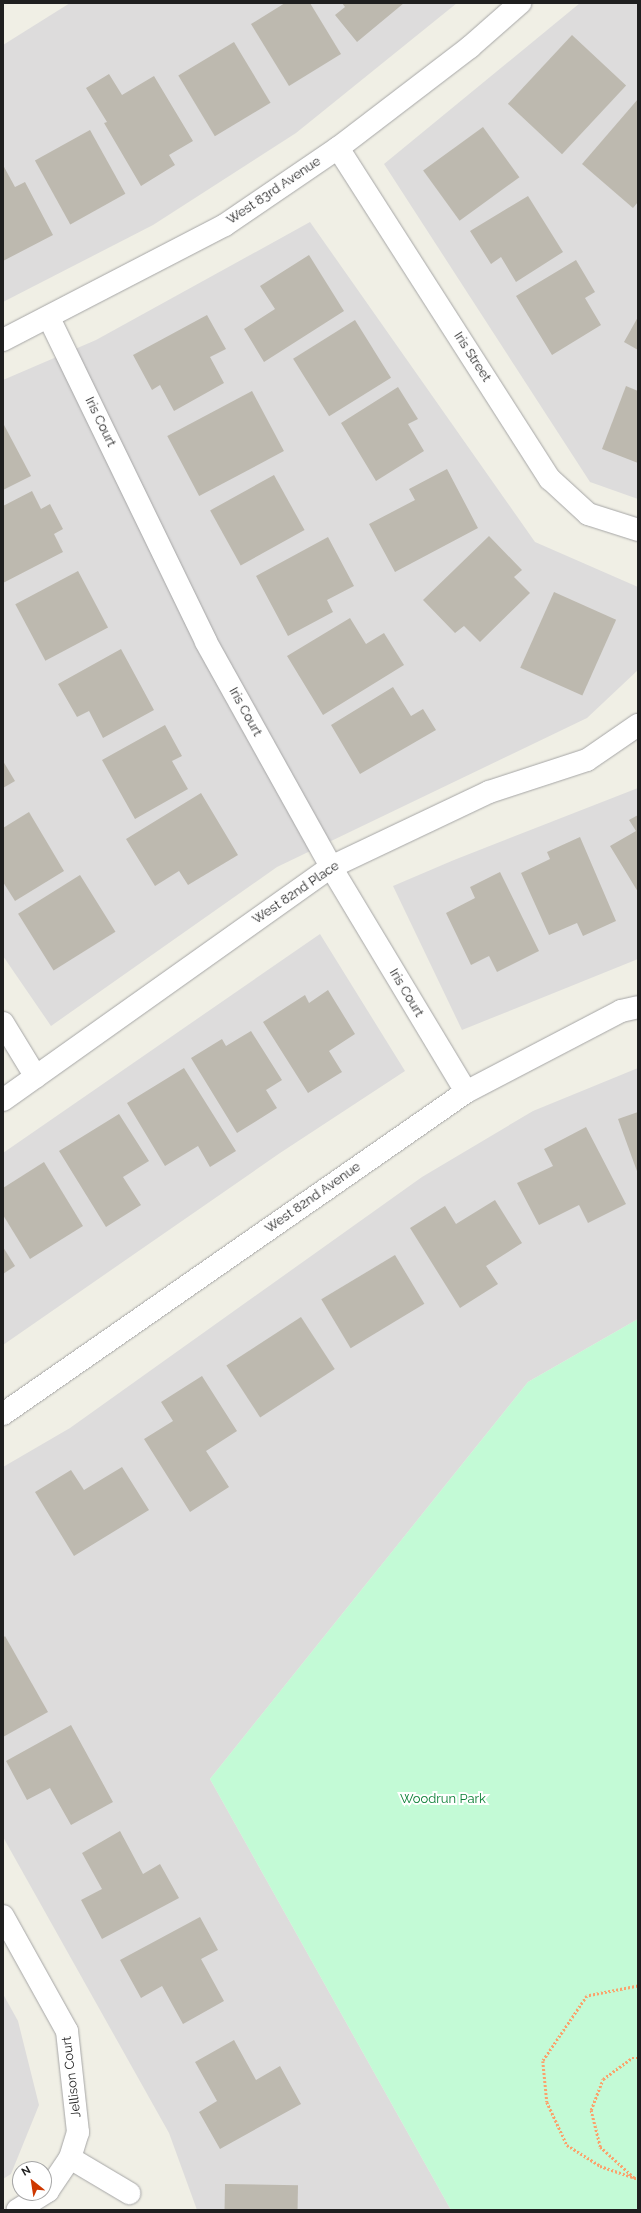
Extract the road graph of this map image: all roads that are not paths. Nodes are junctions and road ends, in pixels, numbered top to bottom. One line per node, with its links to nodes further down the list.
1 (520, 3): 2 (street, West 83rd Avenue)
2 (338, 148): 3 (street, West 83rd Avenue); 5 (street, Iris Street)
3 (49, 318): 4 (street, West 83rd Avenue); 7 (street, Iris Court)
4 (3, 340)
5 (638, 530)
6 (638, 725): 7 (street, West 82nd Place)
7 (331, 867): 10 (street, West 82nd Place); 11 (street, Iris Court)
8 (638, 1007): 11 (street, West 82nd Avenue)
9 (3, 1023): 10 (street)
10 (36, 1077): 12 (street, West 82nd Place)
11 (466, 1092): 13 (street, West 82nd Avenue)
12 (3, 1100)
13 (3, 1414)
14 (3, 1916): 15 (street, Jellison Court)
15 (70, 2158): 16 (street); 17 (street, Jellison Court)
16 (129, 2193)
17 (17, 2210)

